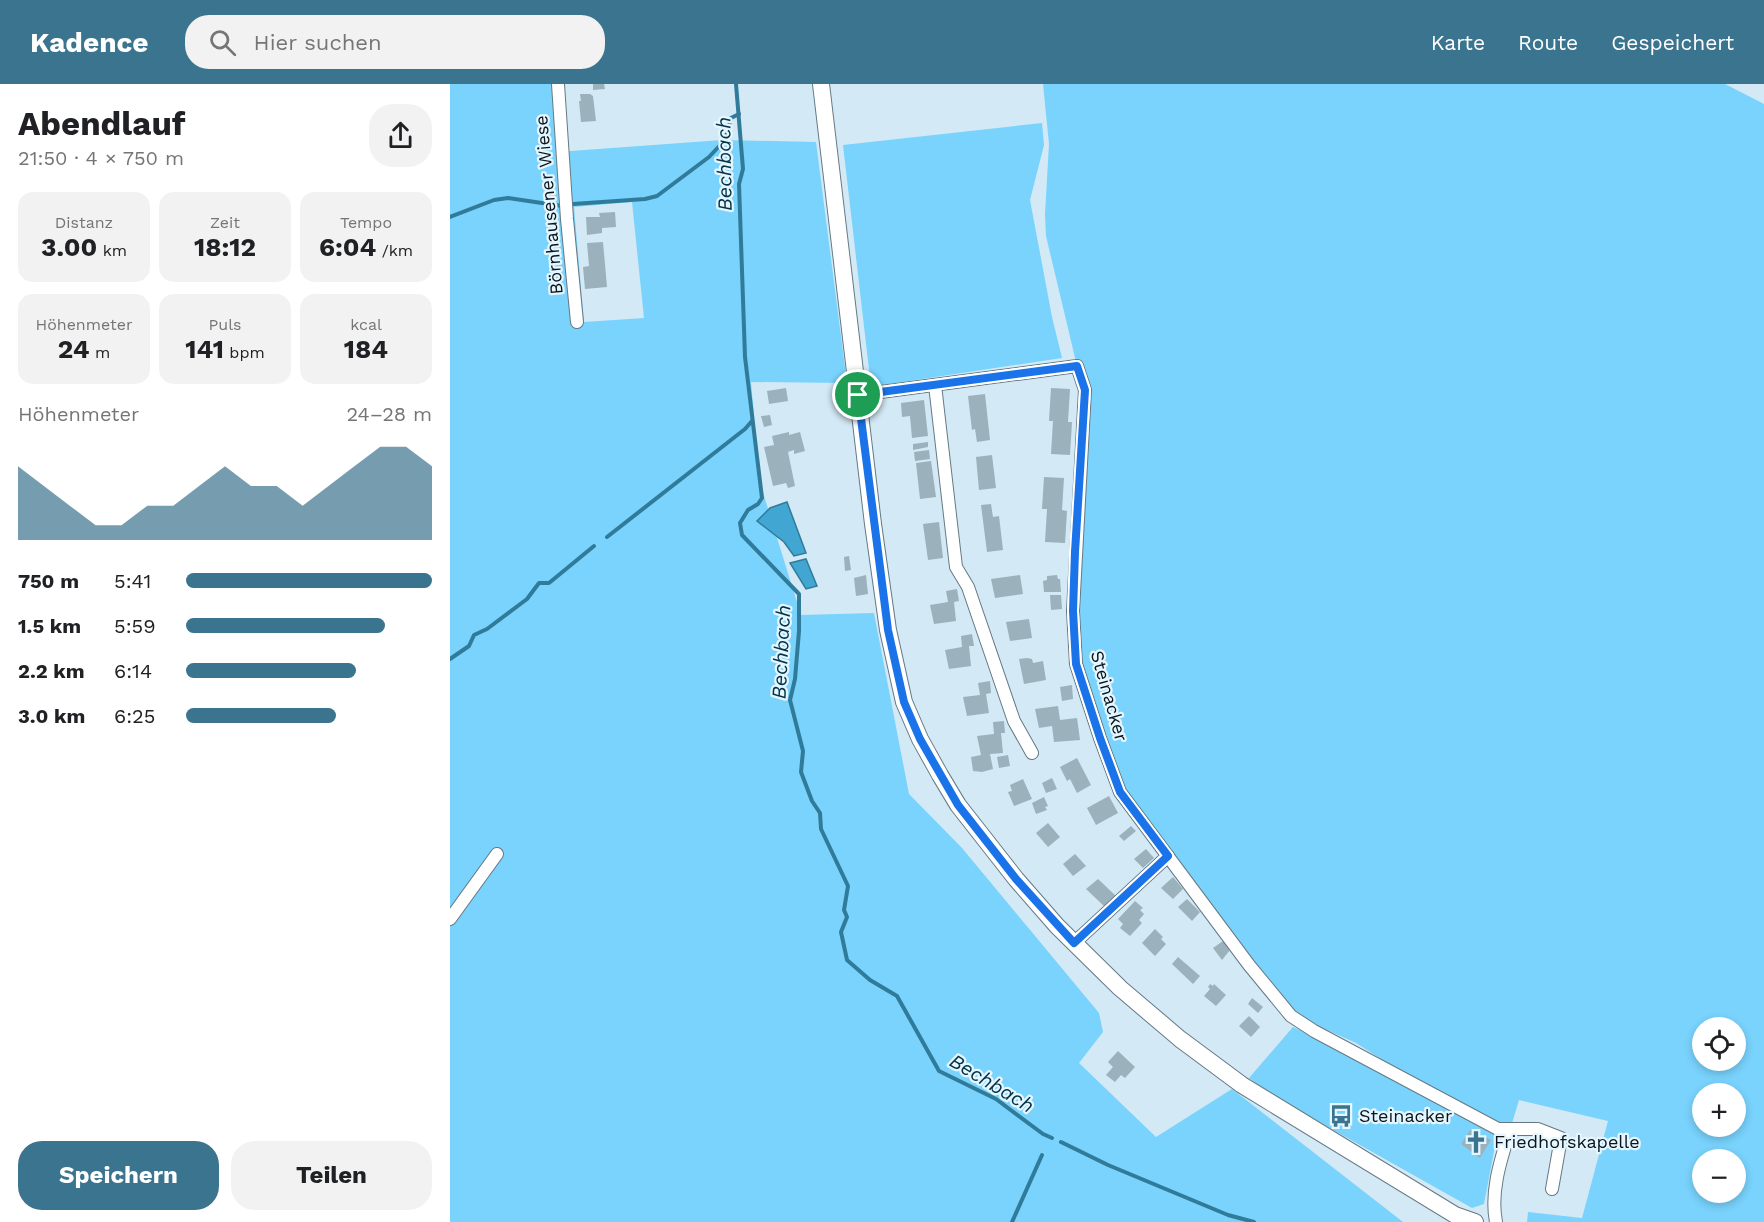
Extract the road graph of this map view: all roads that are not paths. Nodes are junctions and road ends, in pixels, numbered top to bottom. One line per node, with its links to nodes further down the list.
1 (558, 84): 3 (street, Börnhausener Wiese)
2 (820, 84): 5 (main road)
3 (577, 322)
4 (935, 385): 5 (street, Steinacker); 6 (street); 8 (street, Steinacker)
5 (858, 395): 10 (main road)
6 (1032, 753)
7 (496, 854): 9 (street)
8 (1168, 856): 10 (street); 11 (street, Steinacker)
9 (450, 919)
10 (1074, 943): 13 (main road)
11 (1510, 1130): 12 (street, Steinacker); 14 (street)
12 (1552, 1189)
13 (1475, 1222)
14 (1496, 1222)

